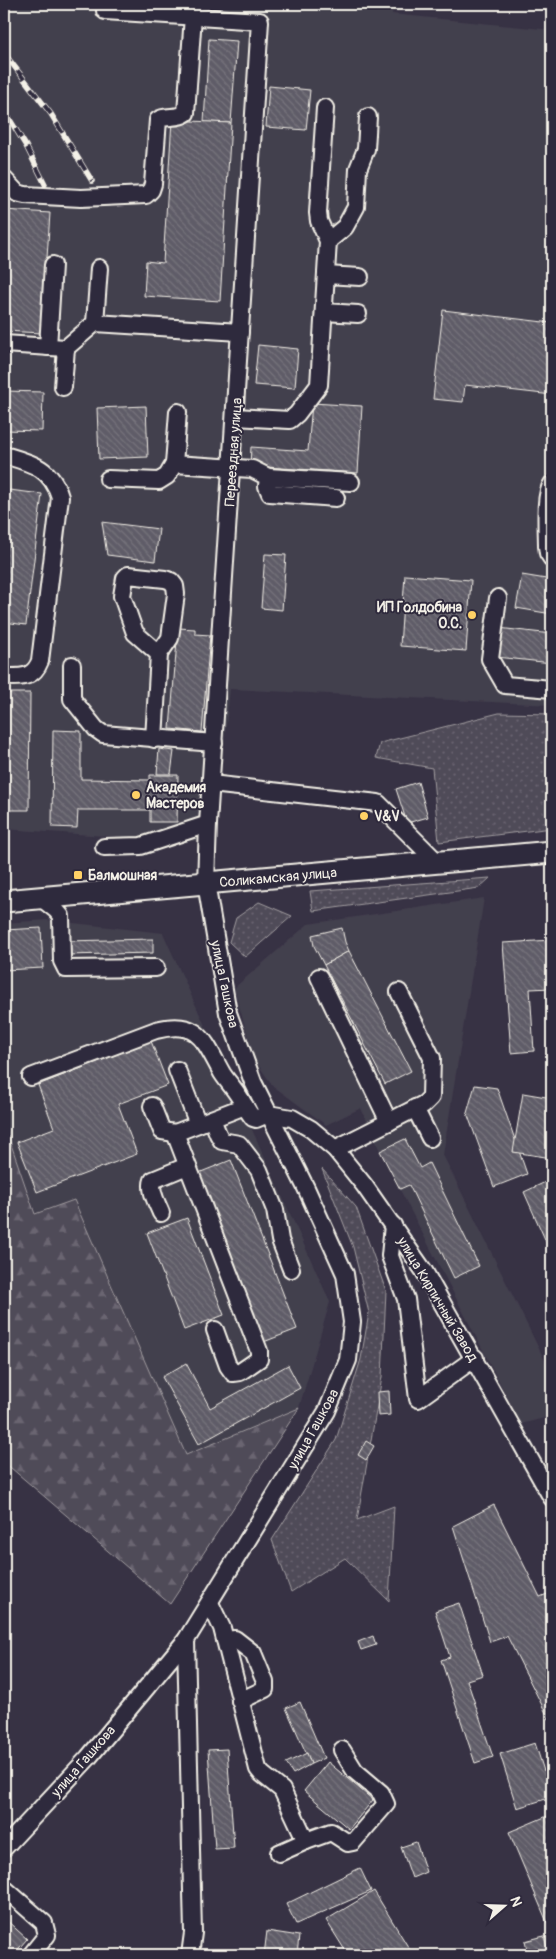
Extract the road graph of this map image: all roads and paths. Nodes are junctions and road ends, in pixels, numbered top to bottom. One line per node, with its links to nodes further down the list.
1 (151, 9): 2 (street); 3 (street)
2 (105, 11)
3 (193, 16): 6 (street); 15 (street, Переездная улица)
4 (325, 108): 7 (street)
5 (368, 117): 7 (street)
6 (4, 179)
7 (328, 242): 10 (street)
8 (53, 265): 17 (street)
9 (99, 268): 14 (street)
10 (326, 275): 11 (street); 12 (street)
11 (360, 277)
12 (324, 312): 13 (street); 21 (street)
13 (358, 314)
14 (95, 323): 15 (street); 18 (street)
15 (240, 332): 21 (street, Переездная улица)
16 (4, 344): 17 (street)
17 (48, 347): 18 (street)
18 (66, 348): 19 (street)
19 (63, 387)
20 (178, 412): 23 (street)
21 (235, 417): 24 (street, Переездная улица)
22 (4, 456): 34 (street)
23 (174, 464): 24 (street); 26 (street)
24 (232, 468): 25 (street); 37 (street, Переездная улица)
25 (268, 477): 27 (street); 29 (street)
26 (108, 479)
27 (351, 482)
28 (552, 484): 30 (street)
29 (336, 498)
30 (552, 559)
31 (498, 598): 35 (street)
32 (159, 654): 32 (street); 36 (street)
33 (72, 665): 36 (street)
34 (4, 677)
35 (552, 689)
36 (154, 739): 37 (street)
37 (214, 743): 38 (street, Переездная улица)
38 (211, 784): 39 (street, Переездная улица); 42 (street)
39 (208, 824): 40 (street); 43 (street, Переездная улица)
40 (104, 847)
41 (552, 852): 42 (main road, Соликамская улица)
42 (437, 862): 43 (main road, Соликамская улица)
43 (206, 883): 44 (main road, Соликамская улица); 54 (street, улица Гашкова)
44 (41, 898): 45 (main road, Соликамская улица); 46 (street)
45 (4, 902)
46 (156, 968)
47 (320, 977): 56 (street)
48 (399, 992): 53 (street)
49 (177, 1070): 55 (street)
50 (31, 1077): 52 (street)
51 (152, 1106): 57 (street)
52 (245, 1106): 54 (street, улица Кирпичный Завод); 55 (street)
53 (415, 1108): 56 (street); 58 (street)
54 (268, 1114): 59 (street, улица Кирпичный Завод); 67 (street, улица Гашкова)
55 (205, 1121): 57 (street); 63 (street)
56 (389, 1122): 59 (street)
57 (175, 1133): 60 (street)
58 (430, 1138)
59 (335, 1149): 62 (street, улица Кирпичный Завод)
60 (188, 1166): 61 (street); 64 (street)
61 (161, 1213)
62 (393, 1225): 65 (street, улица Кирпичный Завод); 65 (street)
63 (291, 1269)
64 (214, 1330)
65 (475, 1358): 66 (street, улица Кирпичный Завод)
66 (552, 1498)
67 (210, 1603): 68 (street, улица Гашкова); 69 (street)
68 (186, 1640): 73 (street, улица Гашкова); 77 (street)
69 (225, 1640): 70 (street); 70 (street)
70 (240, 1701): 72 (street)
71 (342, 1750): 72 (street)
72 (306, 1841): 74 (street)
73 (4, 1848)
74 (279, 1853)
75 (4, 1888): 76 (street)
76 (31, 1955)
77 (190, 1955)

